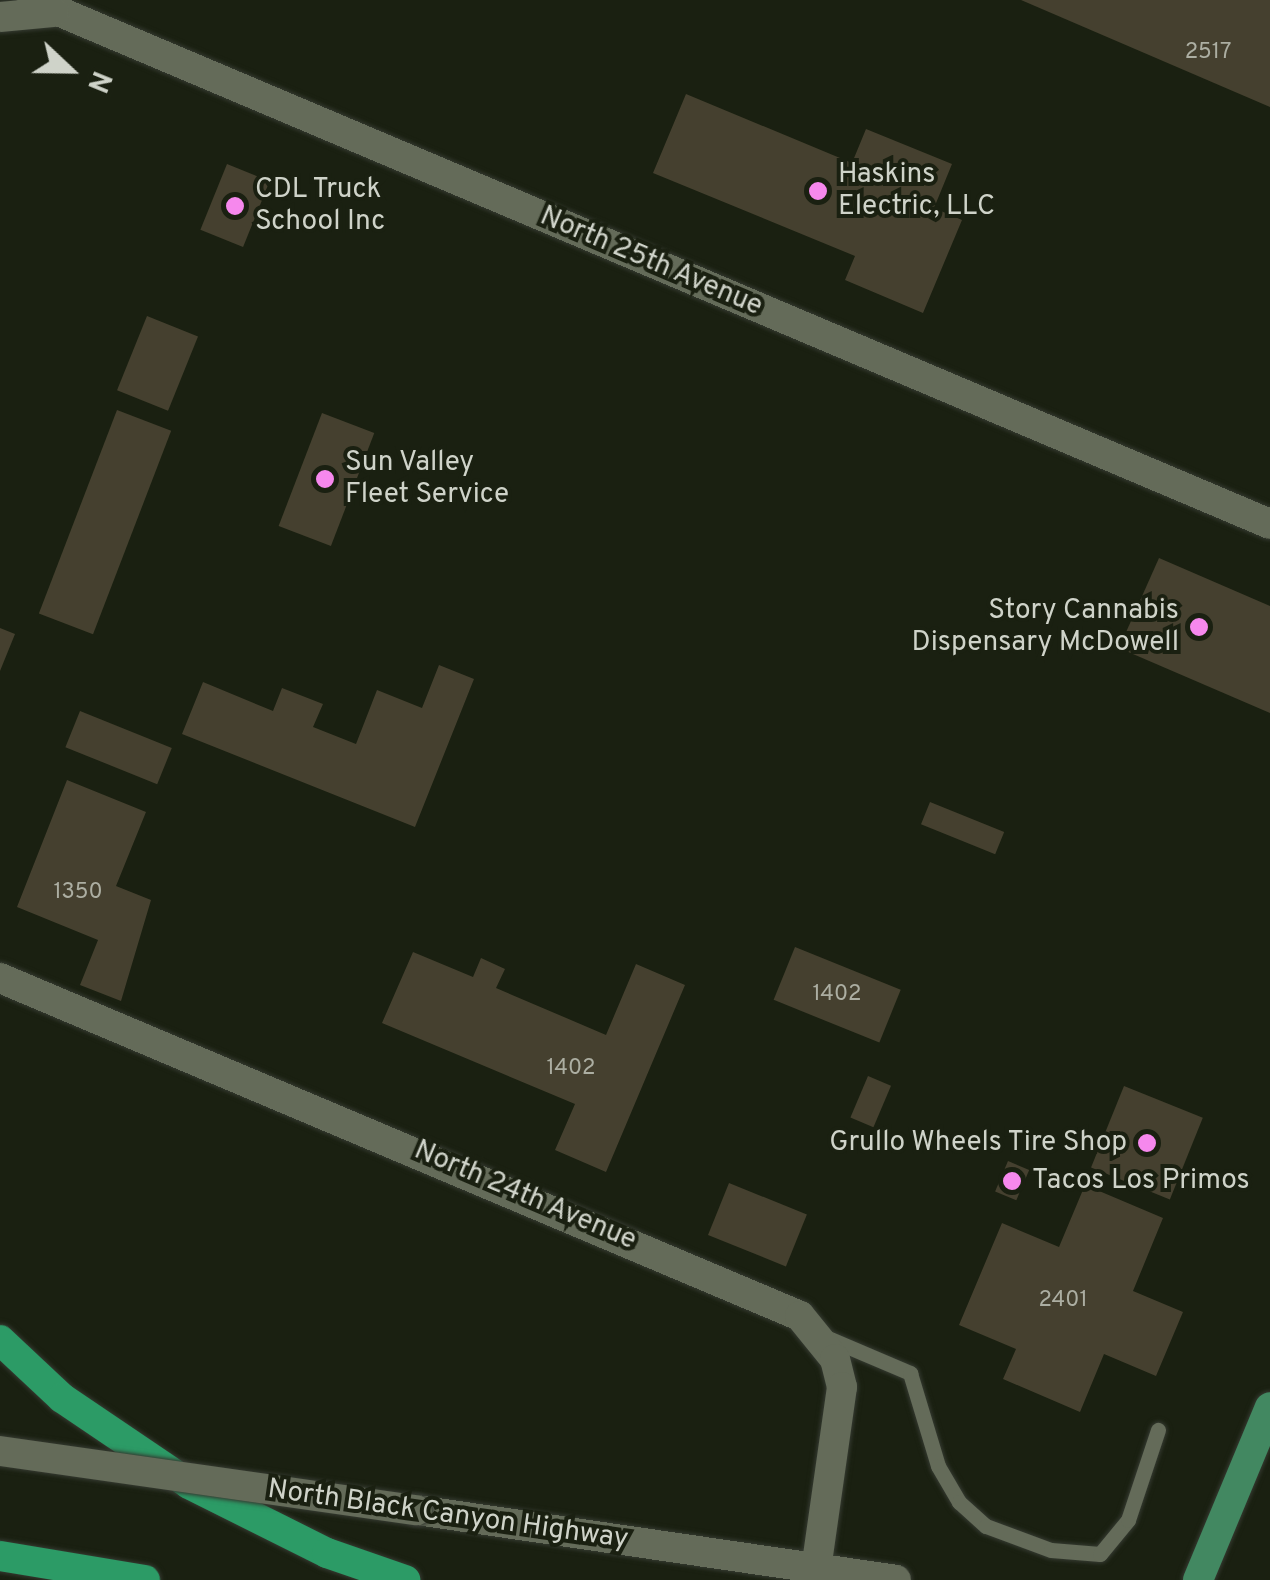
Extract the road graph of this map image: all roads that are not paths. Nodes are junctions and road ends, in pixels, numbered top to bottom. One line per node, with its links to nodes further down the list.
1 (32, 0): 2 (street, North 25th Avenue)
2 (62, 12): 3 (street); 4 (street, North 25th Avenue)
3 (0, 17)
4 (1270, 524)
5 (0, 978): 6 (street, North 24th Avenue)
6 (820, 1335): 9 (lane); 12 (street, North 24th Avenue)
7 (0, 1340): 14 (highway)
8 (1270, 1407): 16 (main road)
9 (1158, 1430)
10 (0, 1451): 12 (street, North Black Canyon Highway, bridge)
11 (0, 1556): 13 (highway)
12 (816, 1570): 15 (street, North Black Canyon Highway)
13 (145, 1580)
14 (406, 1580)
15 (896, 1580)
16 (1198, 1580)

